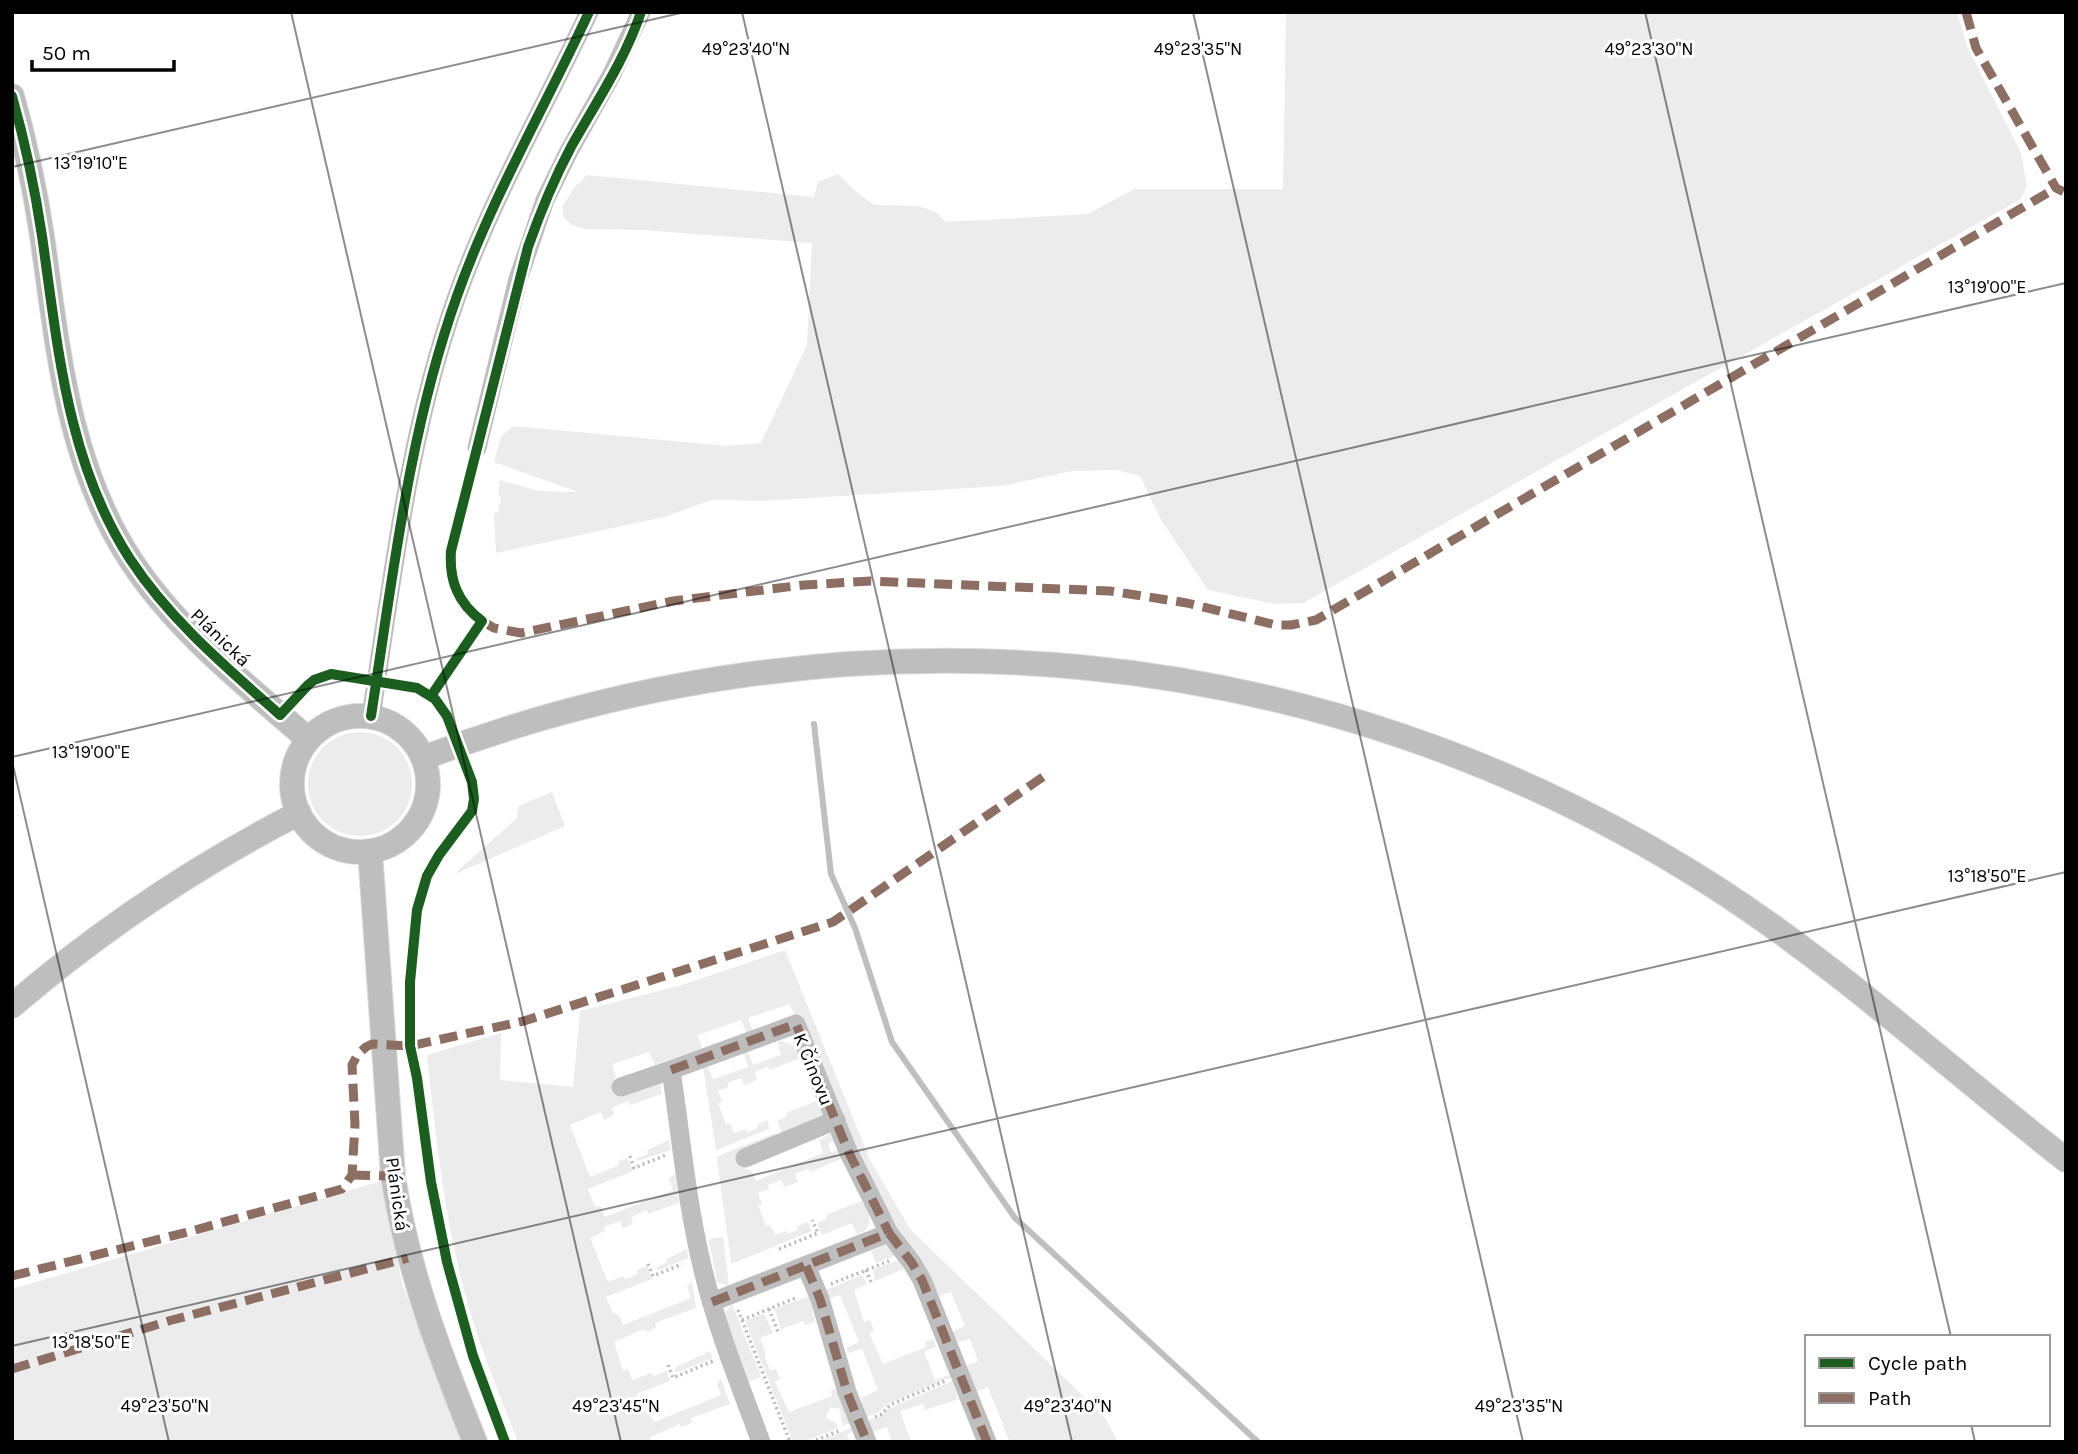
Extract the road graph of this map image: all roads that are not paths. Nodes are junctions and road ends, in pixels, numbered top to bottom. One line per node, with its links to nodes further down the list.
1 (589, 12): 5 (street)
2 (641, 12): 4 (street)
3 (12, 96): 6 (main road, Plánická)
4 (477, 448)
5 (371, 716): 6 (main road); 7 (main road)
6 (308, 739): 8 (main road)
7 (423, 758): 9 (main road); 15 (main road)
8 (299, 813): 9 (main road); 10 (main road)
9 (370, 851): 19 (main road, Plánická)
10 (12, 1006)
11 (671, 1070): 12 (street, K Čínovu); 13 (street, K Čínovu); 18 (street)
12 (621, 1087)
13 (836, 1120): 14 (street); 16 (street, K Čínovu)
14 (745, 1157)
15 (2066, 1160)
16 (889, 1233): 17 (street); 22 (street, K Čínovu)
17 (806, 1266): 18 (street); 21 (street)
18 (712, 1303): 20 (street)
19 (475, 1442)
20 (761, 1442)
21 (867, 1442)
22 (987, 1442)

